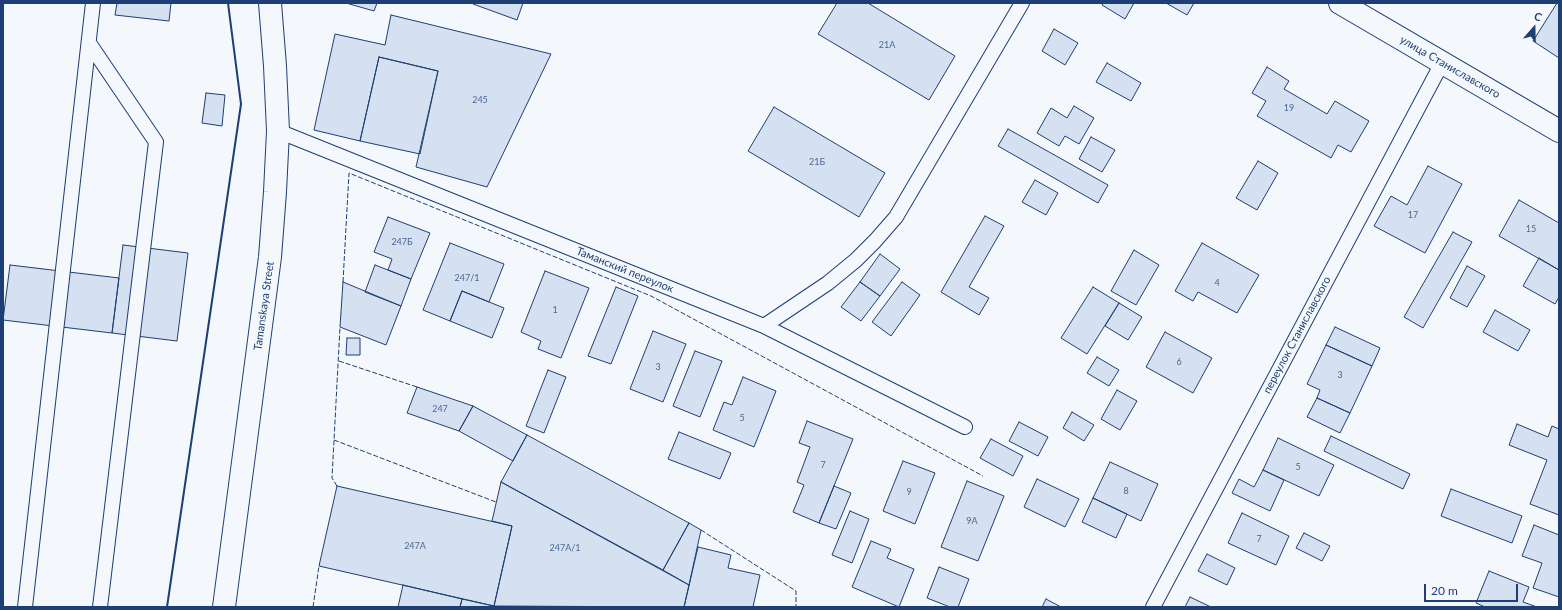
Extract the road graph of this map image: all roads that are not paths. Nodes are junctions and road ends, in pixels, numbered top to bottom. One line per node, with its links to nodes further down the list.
1 (93, 3): 5 (lane)
2 (270, 3): 7 (street, Tamanskaya Street)
3 (1022, 3): 9 (lane)
4 (1340, 3): 6 (street, улица Станиславского)
5 (89, 43): 11 (lane); 12 (lane)
6 (1442, 63): 8 (street, улица Станиславского); 14 (lane, переулок Станиславского)
7 (278, 131): 9 (lane, Таманский переулок); 13 (street, Tamanskaya Street)
8 (1559, 131)
9 (764, 326): 10 (lane, Таманский переулок)
10 (965, 427)
11 (25, 607)
12 (100, 607)
13 (224, 607)
14 (1153, 607)

